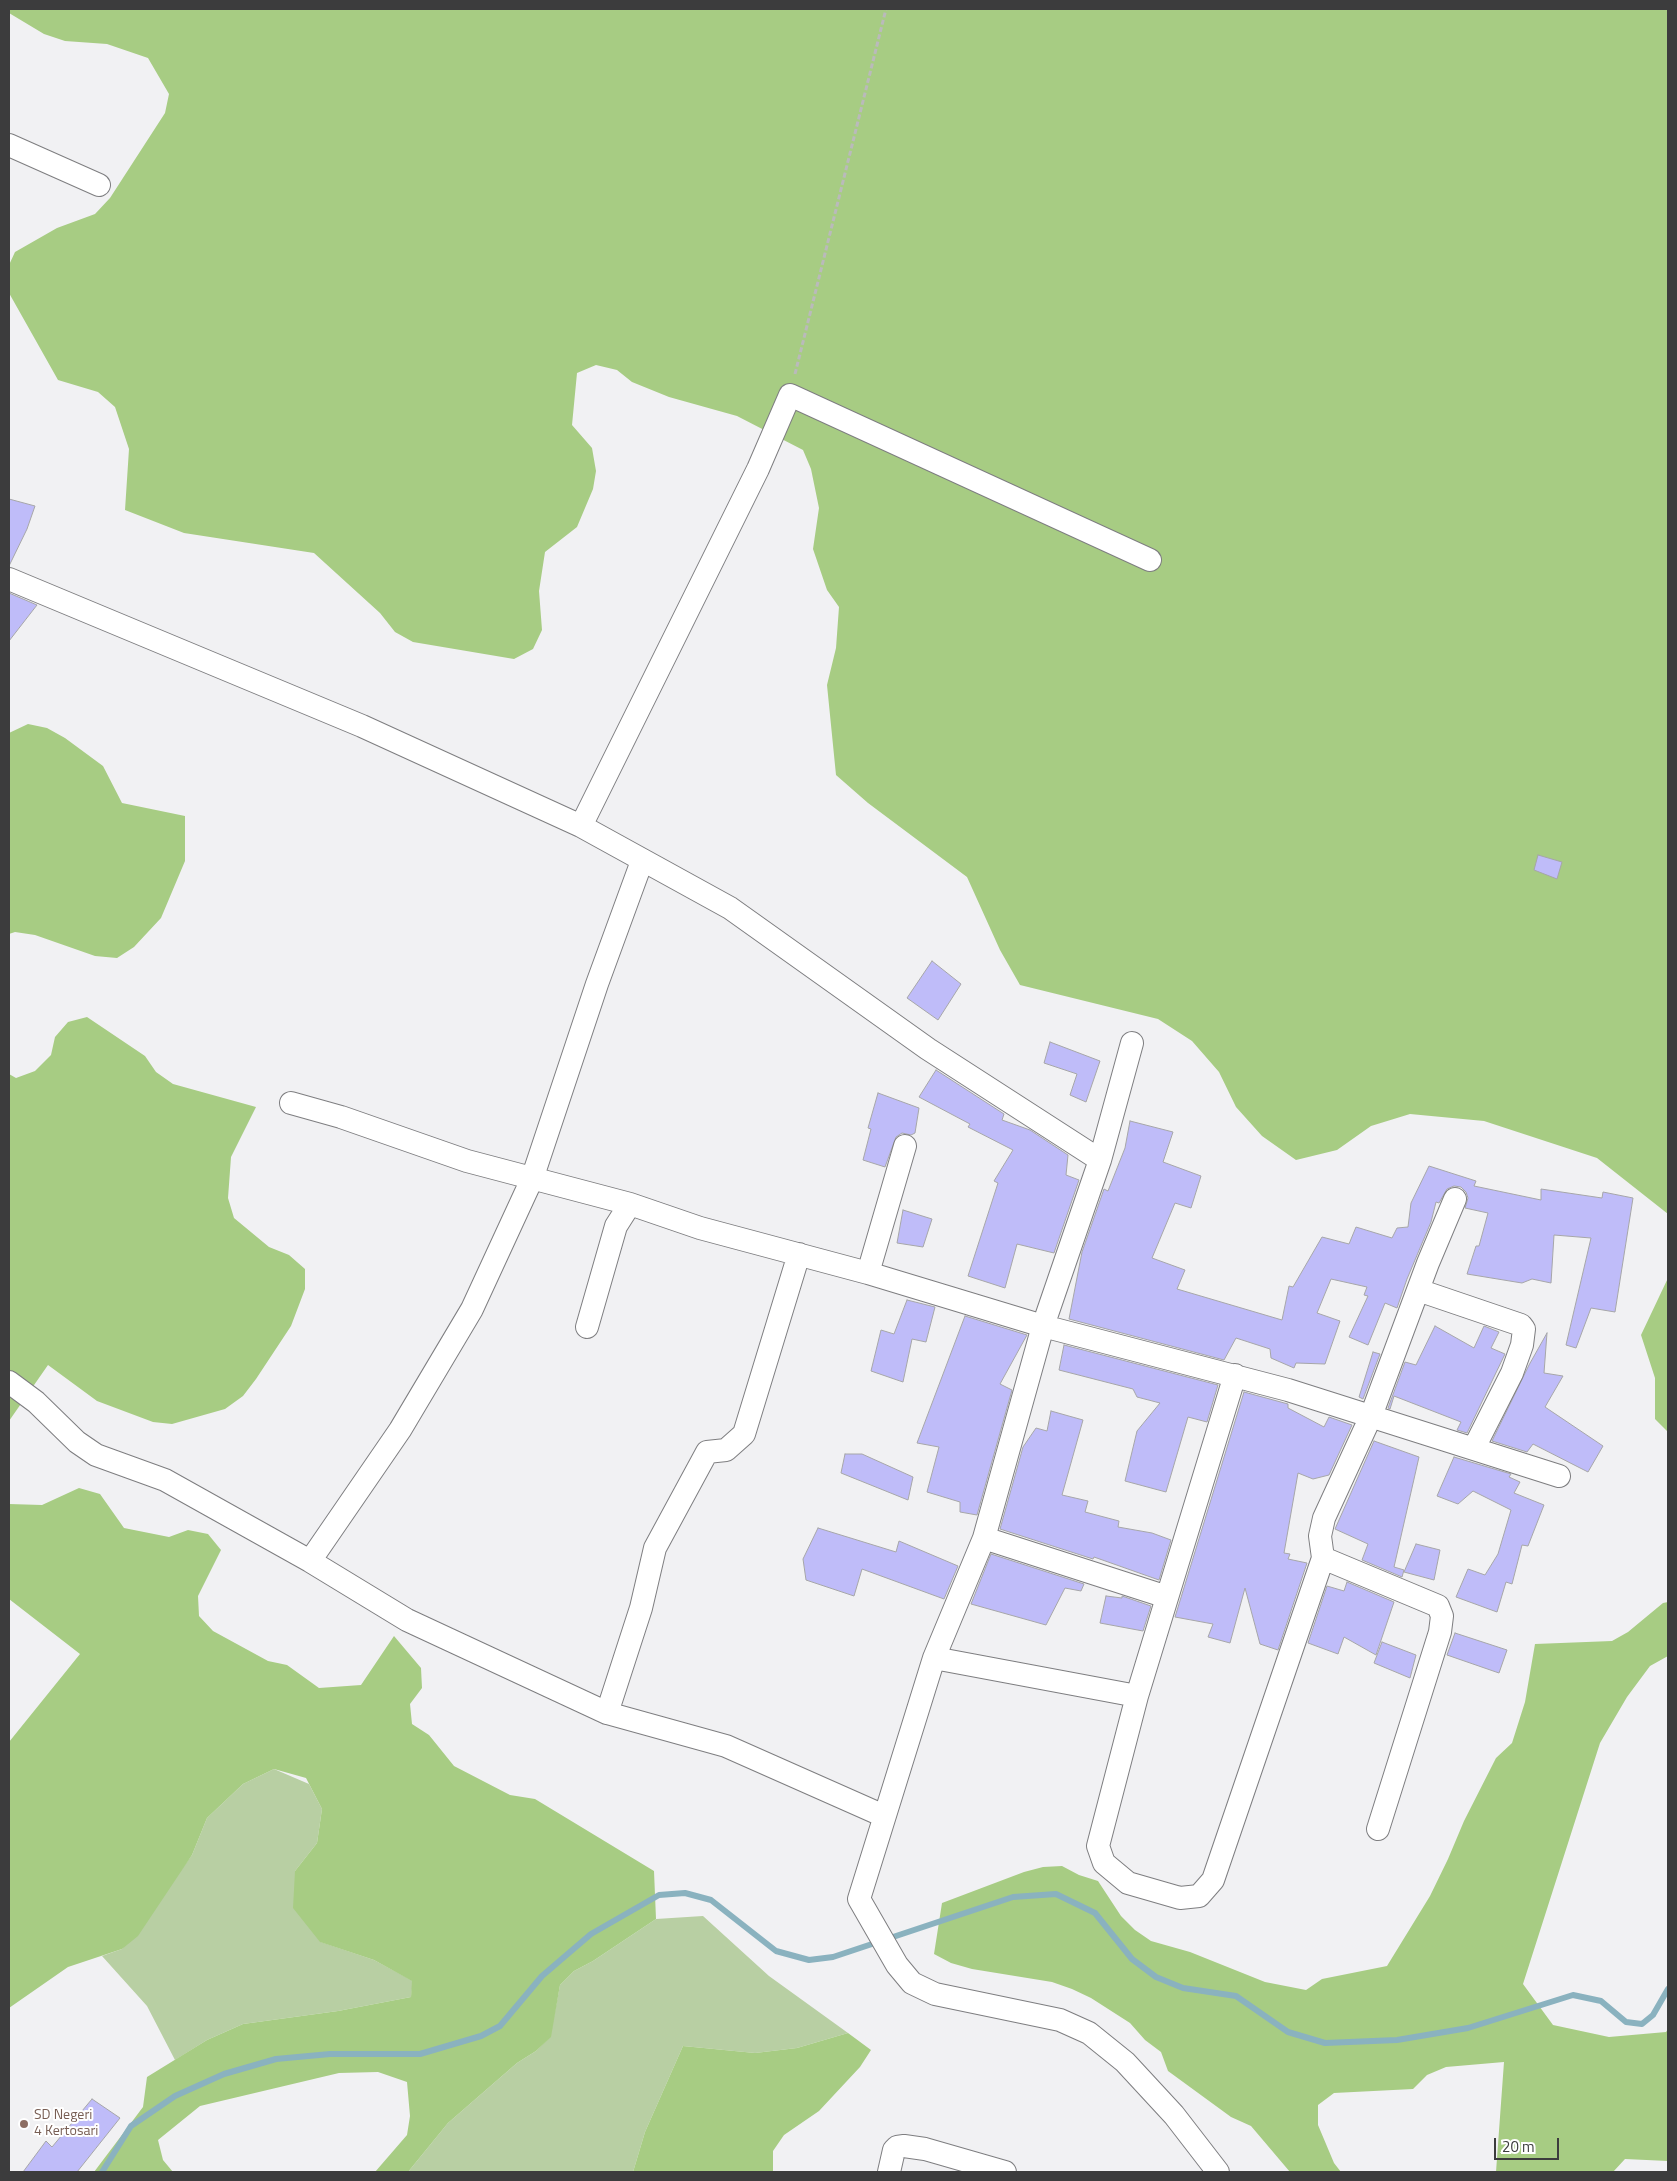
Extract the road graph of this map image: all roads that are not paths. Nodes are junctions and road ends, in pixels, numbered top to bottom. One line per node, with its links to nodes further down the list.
1 (9, 146): 2 (street)
2 (99, 186)
3 (1150, 560): 5 (street)
4 (9, 579): 5 (street)
5 (581, 826): 6 (street)
6 (642, 861): 10 (street); 11 (street)
7 (1132, 1043): 10 (street)
8 (291, 1103): 11 (street)
9 (905, 1146): 15 (street)
10 (1100, 1160): 17 (street)
11 (532, 1179): 13 (street); 26 (street)
12 (1455, 1199): 16 (street)
13 (630, 1204): 14 (street); 18 (street)
14 (800, 1254): 15 (street); 30 (street)
15 (868, 1273): 17 (street)
16 (1418, 1290): 21 (street); 22 (street)
17 (1043, 1326): 19 (street); 24 (street)
18 (587, 1327)
19 (1235, 1375): 21 (street); 27 (street)
20 (9, 1382): 26 (street)
21 (1371, 1416): 22 (street); 25 (street)
22 (1474, 1448): 23 (street)
23 (1559, 1476)
24 (984, 1538): 27 (street); 28 (street)
25 (1323, 1558): 29 (street); 32 (street)
26 (310, 1560): 30 (street)
27 (1167, 1597): 29 (street)
28 (934, 1658): 29 (street); 31 (street)
29 (1138, 1696)
30 (607, 1713): 31 (street)
31 (884, 1816): 33 (street)
32 (1378, 1829)
33 (1216, 2171)
34 (889, 2172): 35 (street)
35 (1005, 2172)

